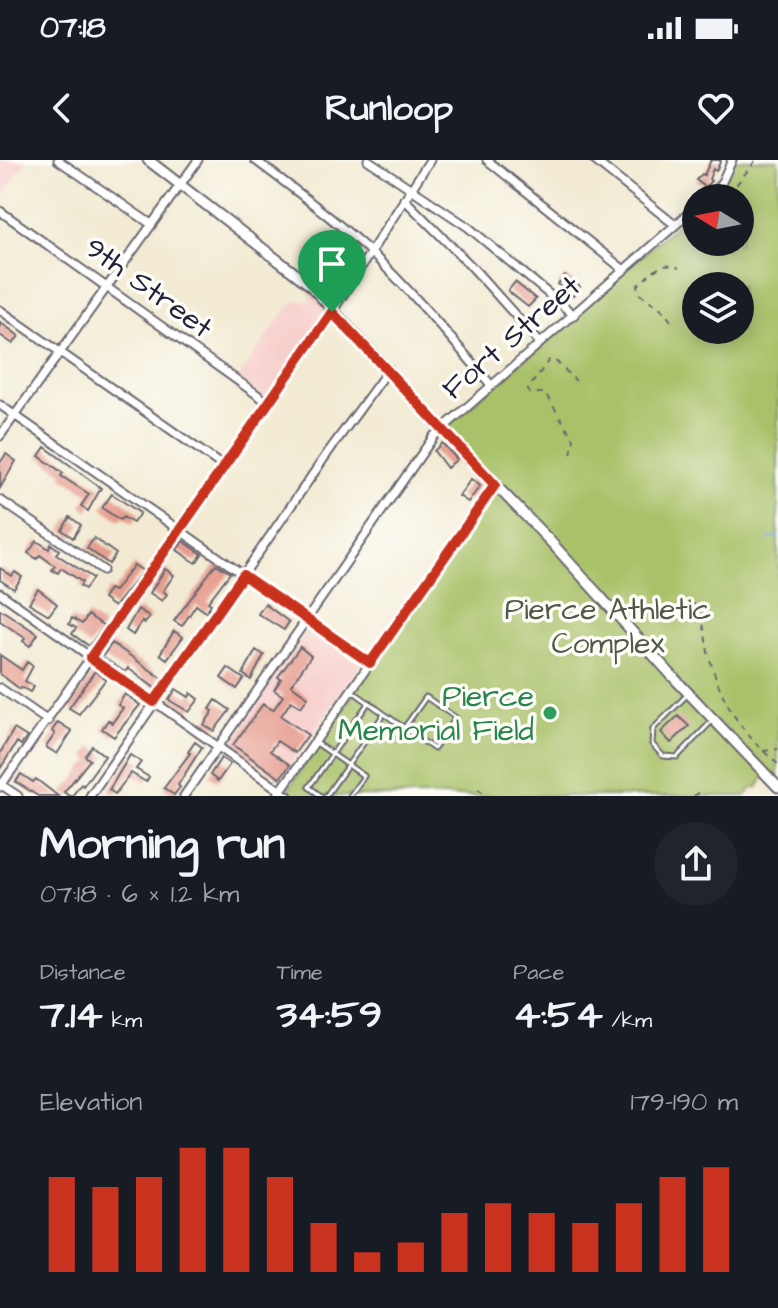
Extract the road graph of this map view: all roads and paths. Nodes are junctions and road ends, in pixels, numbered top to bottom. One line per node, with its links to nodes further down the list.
1 (58, 160): 18 (street)
2 (148, 160): 13 (street)
3 (198, 160): 13 (street)
4 (255, 160): 20 (street)
5 (368, 160): 14 (street)
6 (430, 160): 14 (street)
7 (487, 160): 22 (street)
8 (594, 160): 19 (street)
9 (732, 160): 11 (street)
10 (756, 160): 12 (path)
11 (721, 184)
12 (737, 184)
13 (181, 185): 18 (street); 25 (street)
14 (411, 189): 15 (street); 26 (street)
15 (404, 199): 20 (street); 28 (street)
16 (0, 211): 23 (street, 9th Street)
17 (682, 219): 19 (street, Fort Street)
18 (151, 224): 23 (street)
19 (675, 225): 22 (street, Fort Street)
20 (369, 252): 25 (street); 32 (street)
21 (679, 268): 27 (path)
22 (624, 270): 26 (street, Fort Street)
23 (108, 287): 29 (street); 33 (street, 9th Street)
24 (0, 310): 29 (street)
25 (332, 312): 30 (street); 33 (street)
26 (574, 315): 28 (street, Fort Street)
27 (671, 321)
28 (540, 343): 32 (street, Fort Street)
29 (62, 352): 35 (street); 39 (street)
30 (389, 369): 36 (street); 44 (street)
31 (576, 381): 38 (path)
32 (491, 385): 36 (street, Fort Street)
33 (269, 403): 39 (street)
34 (0, 405): 35 (street)
35 (14, 416): 37 (street); 42 (street)
36 (441, 429): 40 (street); 47 (street, Fort Street)
37 (0, 436)
38 (571, 454)
39 (224, 467): 42 (street)
40 (495, 485): 49 (street); 52 (street)
41 (0, 500): 43 (street)
42 (180, 531): 44 (street); 48 (street)
43 (103, 570)
44 (243, 575): 47 (street); 53 (street)
45 (0, 593): 48 (street)
46 (693, 603): 62 (path)
47 (307, 619): 49 (street); 60 (street, Fort Street)
48 (90, 658): 53 (street); 57 (street)
49 (370, 663): 51 (street)
50 (0, 688): 57 (street)
51 (351, 690): 54 (lane); 59 (street)
52 (689, 694): 56 (street); 56 (lane)
53 (154, 702): 60 (street); 72 (street)
54 (369, 702): 55 (lane); 63 (lane)
55 (385, 714): 58 (lane); 65 (lane)
56 (714, 720): 67 (street)
57 (48, 721): 66 (street)
58 (404, 728): 58 (lane)
59 (315, 742): 63 (lane); 70 (street)
60 (217, 748): 70 (street); 73 (street, Fort Street)
61 (778, 749): 62 (path)
62 (763, 751): 64 (path)
63 (332, 754): 65 (lane); 74 (lane)
64 (778, 764)
65 (348, 765): 74 (lane); 75 (lane)
66 (1, 785): 71 (street)
67 (778, 787)
68 (478, 789): 76 (path)
69 (700, 792): 77 (path)
70 (282, 794)
71 (18, 796)
72 (90, 796)
73 (184, 796)
74 (324, 796)
75 (350, 796)
76 (488, 796)
77 (694, 796)

